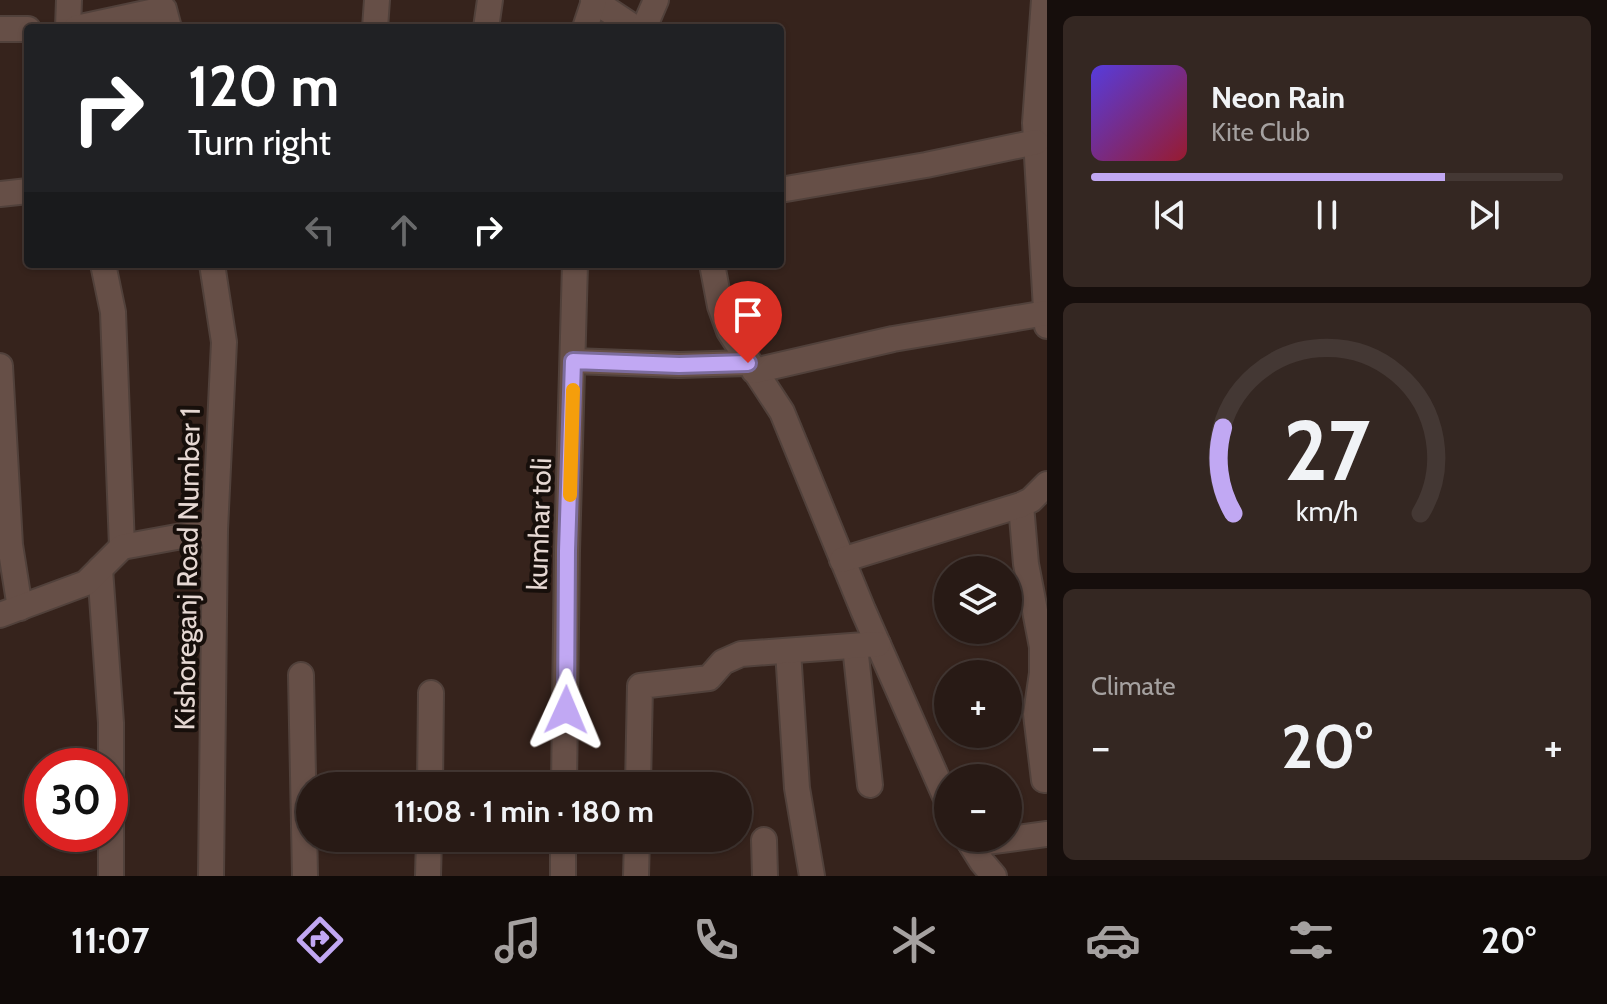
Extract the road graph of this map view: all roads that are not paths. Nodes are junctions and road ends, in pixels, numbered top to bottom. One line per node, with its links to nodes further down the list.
1 (69, 0): 7 (street)
2 (377, 0): 10 (street)
3 (490, 0): 11 (street)
4 (594, 0): 12 (street); 13 (street)
5 (656, 0): 14 (street)
6 (1044, 0): 17 (street)
7 (68, 24)
8 (95, 24): 9 (street)
9 (168, 24)
10 (375, 24)
11 (487, 24)
12 (586, 24)
13 (629, 24)
14 (646, 24)
15 (0, 29): 16 (street)
16 (24, 29)
17 (1036, 142): 18 (street); 25 (street)
18 (784, 189)
19 (24, 191): 20 (street)
20 (0, 194)
21 (104, 268): 33 (street)
22 (213, 268): 32 (street, Kishoreganj Road Number 1)
23 (575, 268): 27 (street, kumhar toli)
24 (713, 268): 29 (street)
25 (1046, 313): 26 (street); 29 (street)
26 (1047, 326)
27 (573, 361): 29 (street); 43 (street, kumhar toli)
28 (0, 366): 37 (street)
29 (751, 367): 34 (street)
30 (1047, 484): 31 (street)
31 (1021, 505): 34 (street); 36 (street)
32 (215, 530): 33 (street); 56 (street, Kishoreganj Road Number 1)
33 (122, 547): 35 (street)
34 (842, 560): 38 (street)
35 (100, 569): 37 (street); 55 (street)
36 (1037, 572): 46 (street)
37 (10, 611)
38 (867, 645): 39 (street); 45 (street); 47 (street)
39 (788, 651): 44 (street); 62 (street)
40 (301, 675): 57 (street)
41 (431, 693): 42 (street)
42 (430, 772)
43 (564, 772)
44 (638, 772)
45 (934, 776)
46 (1044, 780)
47 (870, 785)
48 (1047, 834): 49 (street)
49 (1022, 836)
50 (764, 840): 61 (street)
51 (429, 852): 58 (street)
52 (563, 852): 59 (street)
53 (637, 852): 60 (street)
54 (977, 852): 63 (street)
55 (111, 876)
56 (211, 876)
57 (305, 876)
58 (428, 876)
59 (563, 876)
60 (636, 876)
61 (765, 876)
62 (812, 876)
63 (994, 876)

